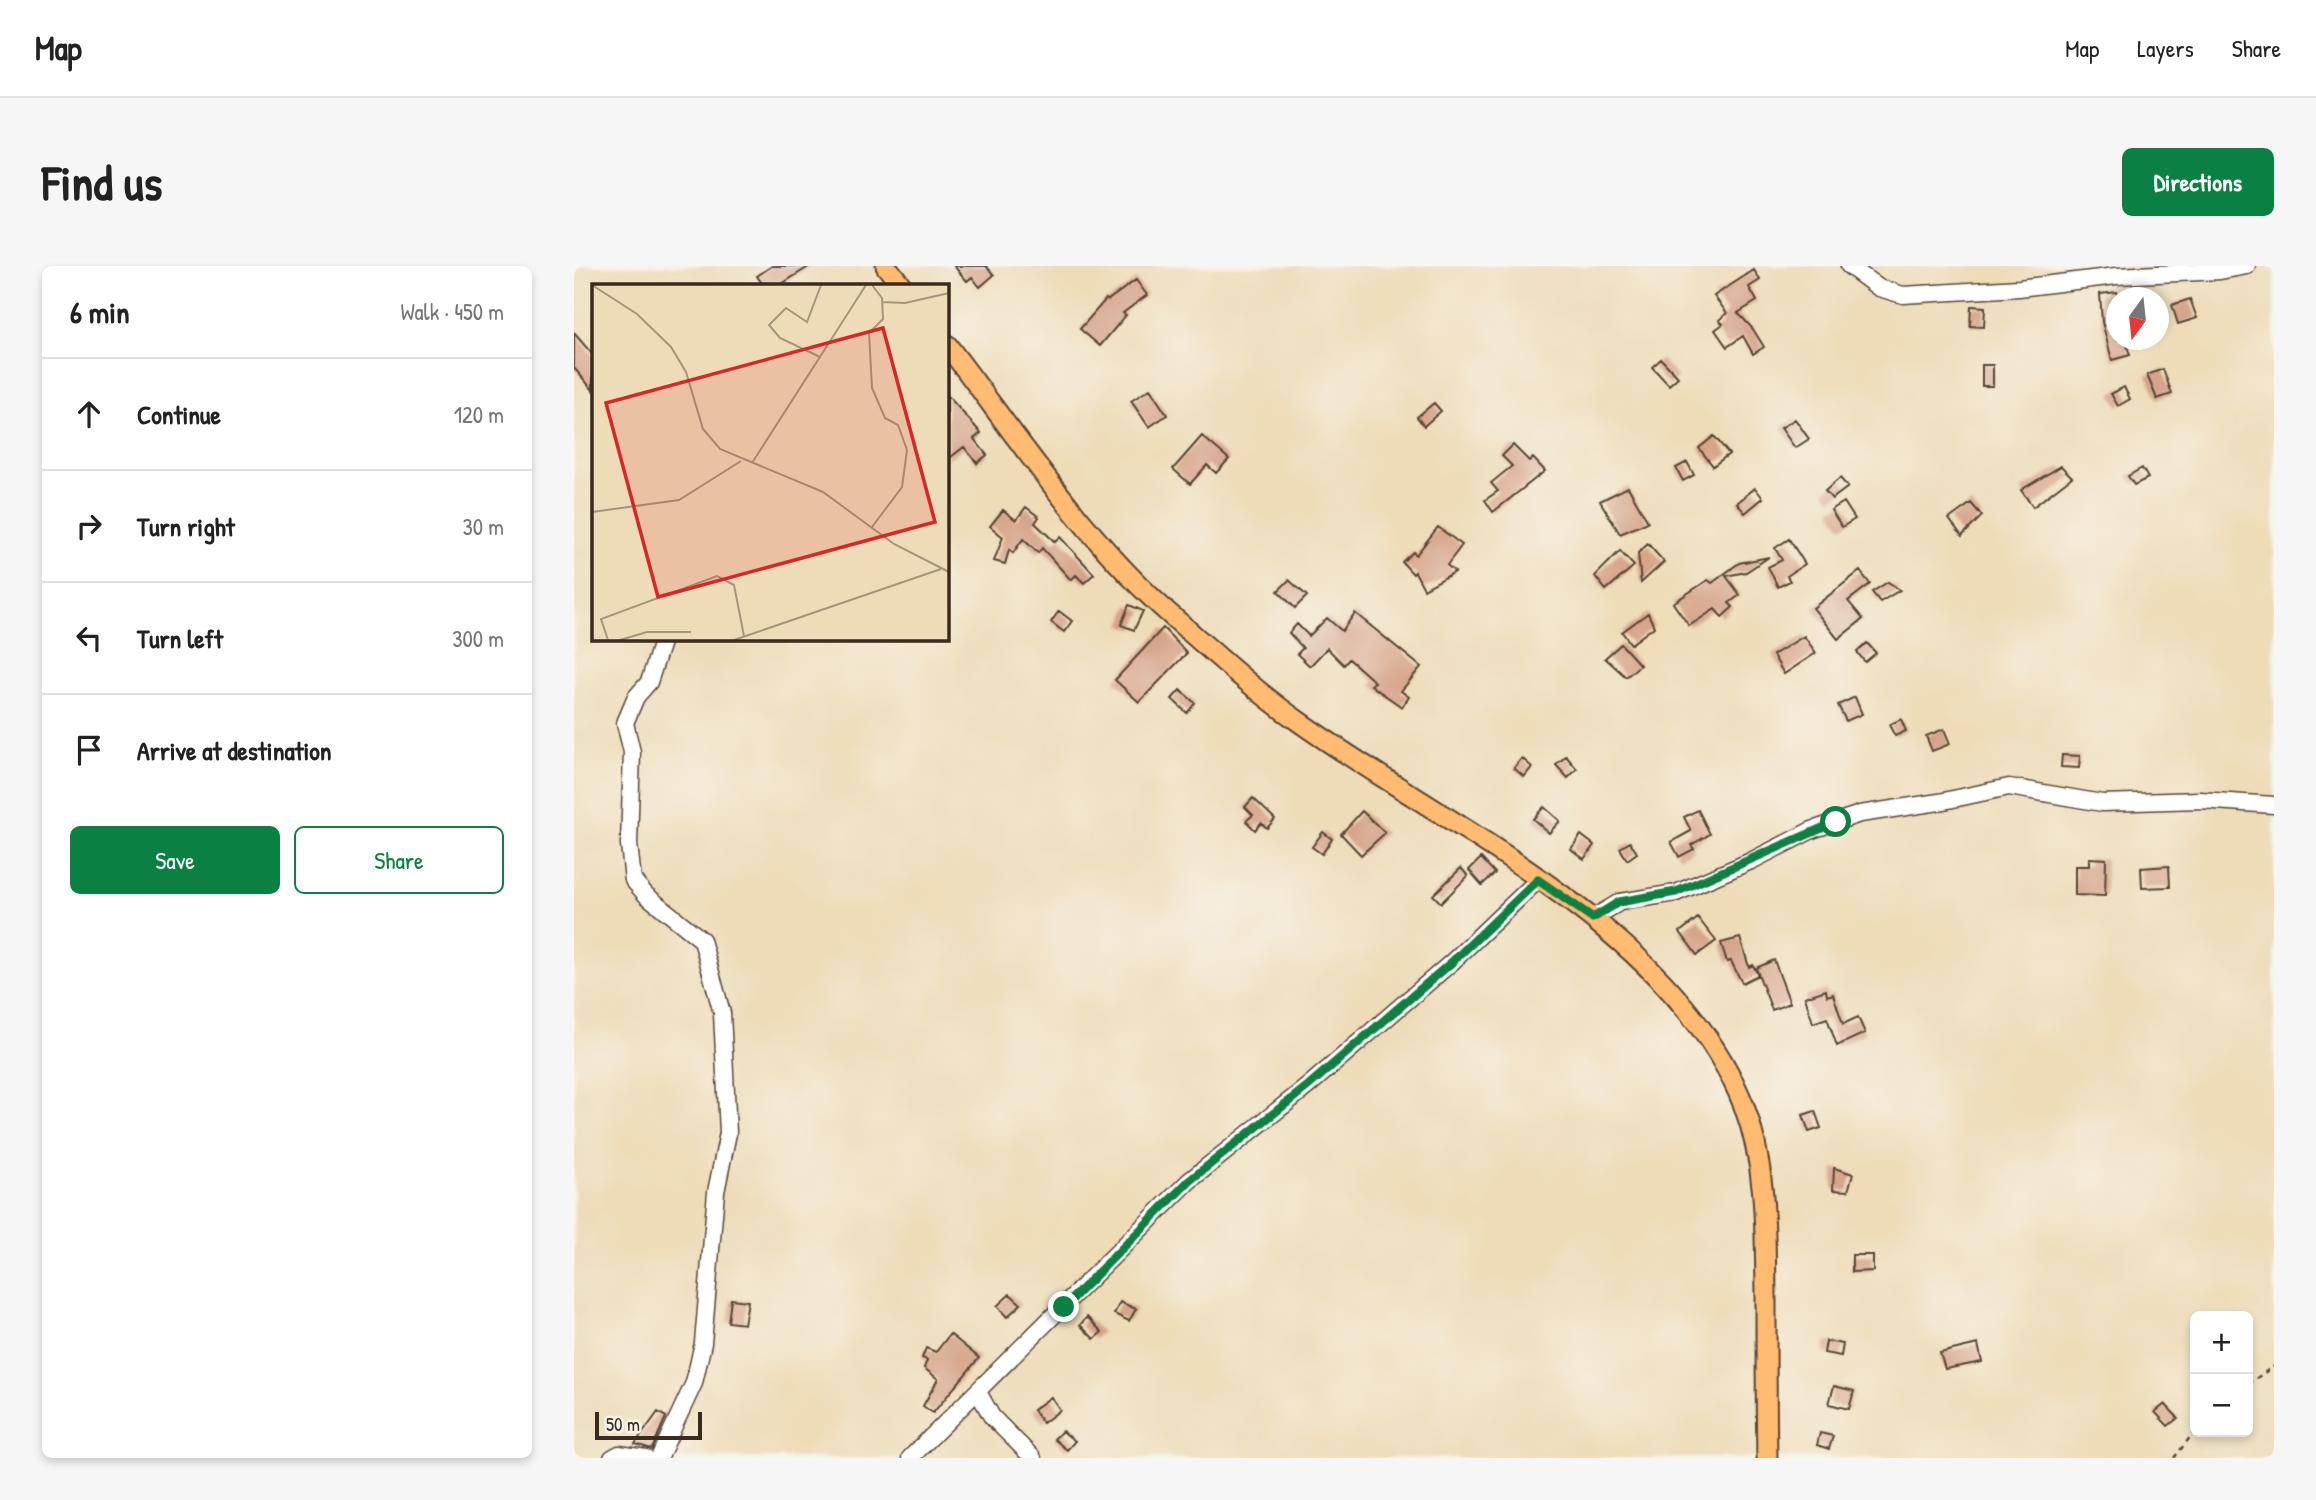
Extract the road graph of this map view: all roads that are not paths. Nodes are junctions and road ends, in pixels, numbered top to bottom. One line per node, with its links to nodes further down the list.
1 (886, 266): 4 (main road)
2 (1849, 266): 3 (street)
3 (2248, 266)
4 (900, 284)
5 (948, 346): 8 (main road)
6 (663, 640): 13 (street)
7 (2274, 805): 9 (street)
8 (1538, 880): 9 (main road); 10 (street)
9 (1593, 918): 16 (main road)
10 (978, 1392): 14 (street); 15 (street)
11 (612, 1458): 12 (street)
12 (646, 1458)
13 (659, 1458)
14 (910, 1458)
15 (1033, 1458)
16 (1767, 1458)

